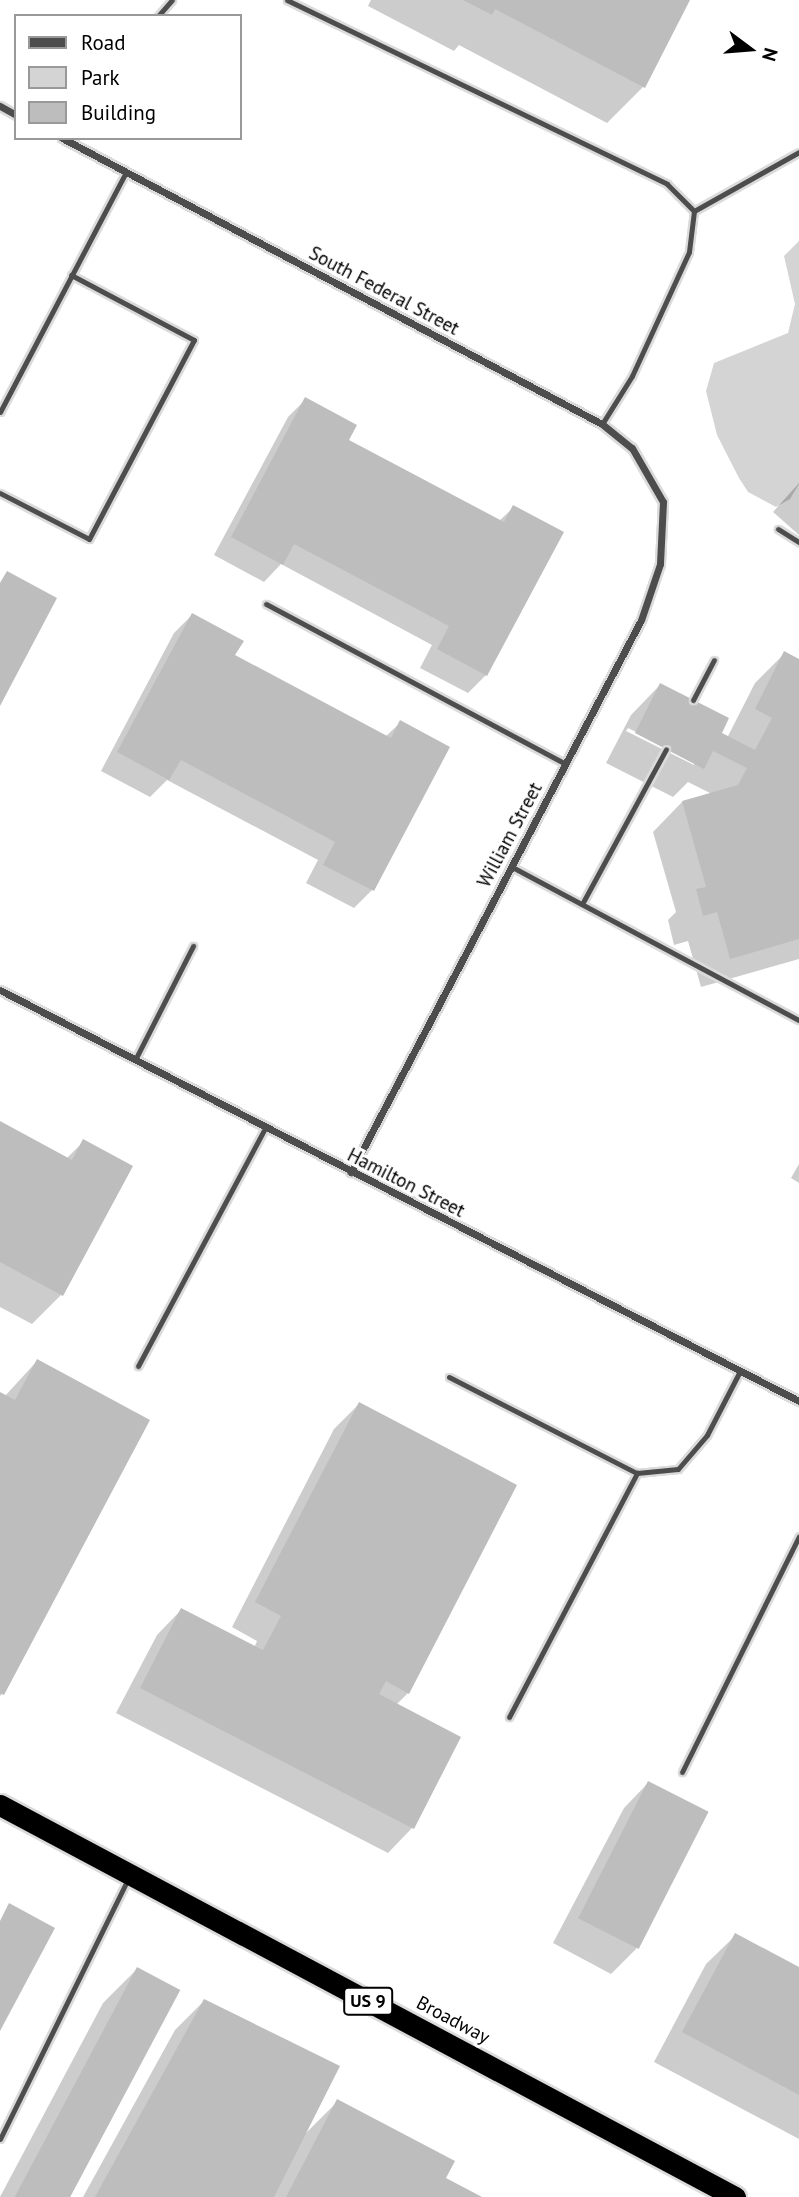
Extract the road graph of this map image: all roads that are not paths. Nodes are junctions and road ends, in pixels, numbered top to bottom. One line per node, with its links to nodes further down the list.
1 (172, 0): 3 (lane)
2 (287, 0): 9 (lane)
3 (160, 14)
4 (66, 140): 6 (street, South Federal Street)
5 (82, 140): 6 (lane)
6 (78, 146): 8 (street, South Federal Street)
7 (799, 152): 9 (lane)
8 (126, 172): 10 (lane); 12 (street, South Federal Street)
9 (694, 211): 12 (lane)
10 (71, 275): 11 (lane); 13 (lane)
11 (0, 412)
12 (602, 424): 14 (street, South Federal Street)
13 (0, 493)
14 (663, 502): 21 (street, William Street)
15 (778, 529): 16 (lane)
16 (799, 542)
17 (266, 604): 21 (lane)
18 (714, 660): 19 (lane)
19 (693, 700)
20 (666, 749): 23 (lane)
21 (566, 764): 22 (street, William Street)
22 (512, 867): 23 (lane); 29 (street, William Street)
23 (582, 904): 26 (lane)
24 (193, 946): 27 (lane)
25 (0, 990): 27 (street, Hamilton Street)
26 (799, 1020)
27 (135, 1060): 28 (street, Hamilton Street)
28 (265, 1128): 29 (street, Hamilton Street); 30 (lane)
29 (351, 1172): 31 (street, Hamilton Street)
30 (138, 1366)
31 (740, 1371): 33 (street, Hamilton Street); 34 (lane)
32 (449, 1377): 34 (lane)
33 (799, 1401)
34 (636, 1473): 36 (lane)
35 (799, 1536): 37 (lane)
36 (509, 1717)
37 (682, 1772)
38 (1, 1807): 39 (highway, Broadway / US 9)
39 (130, 1875): 40 (lane); 41 (highway, Broadway / US 9)
40 (0, 2139)
41 (735, 2197)

